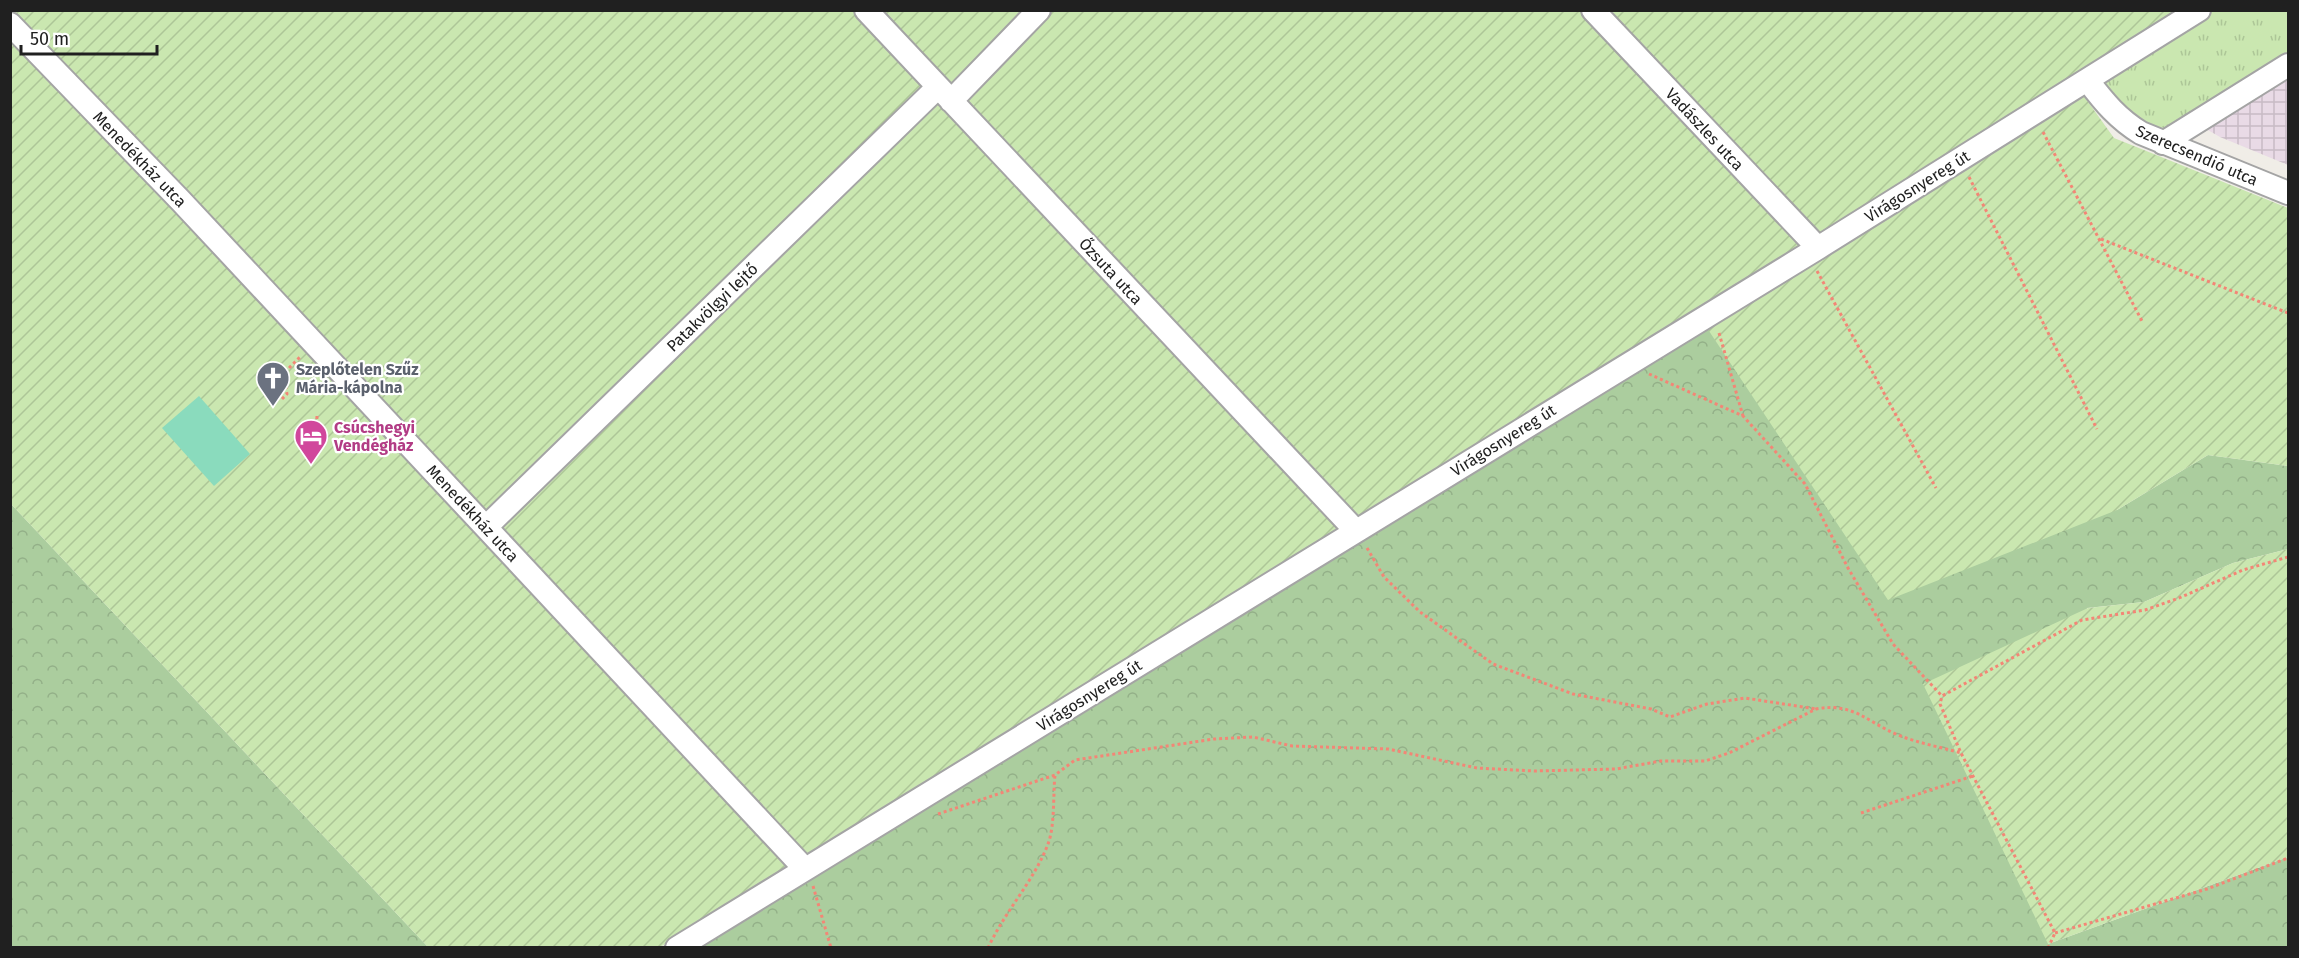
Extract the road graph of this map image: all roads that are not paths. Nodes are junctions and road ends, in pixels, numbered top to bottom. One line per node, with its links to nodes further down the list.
1 (866, 10): 8 (street, Őzsuta utca)
2 (1039, 10): 8 (street, Patakvölgyi lejtő)
3 (1593, 10): 11 (street, Vadászles utca)
4 (2199, 10): 7 (street, Virágosnyereg út)
5 (10, 24): 12 (street, Menedékház utca)
6 (2289, 65): 9 (street)
7 (2088, 81): 9 (street, Szerecsendió utca); 11 (street, Virágosnyereg út)
8 (945, 94): 12 (street, Patakvölgyi lejtő); 13 (street, Őzsuta utca)
9 (2163, 143): 10 (street, Szerecsendió utca)
10 (2289, 193)
11 (1813, 251): 13 (street, Virágosnyereg út)
12 (486, 527): 14 (street, Menedékház utca)
13 (1356, 531): 14 (street, Virágosnyereg út)
14 (805, 869): 15 (street)
15 (677, 948)

